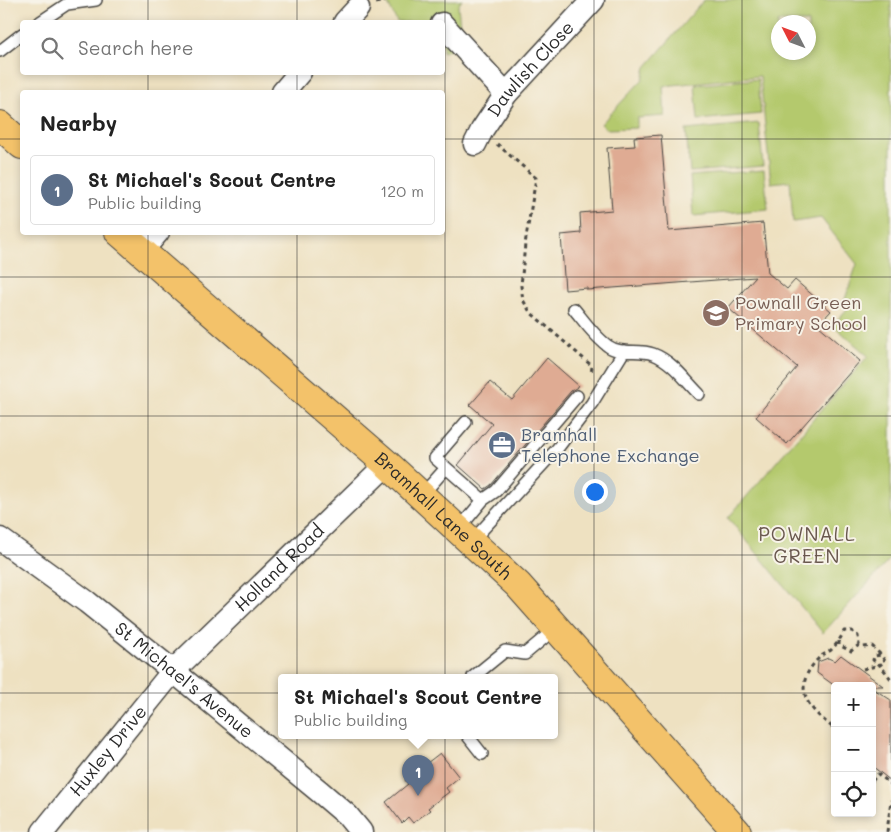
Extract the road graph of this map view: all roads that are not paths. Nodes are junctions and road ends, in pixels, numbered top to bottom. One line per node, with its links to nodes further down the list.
1 (96, 0): 3 (lane)
2 (593, 0): 9 (street, Dawlish Close)
3 (43, 20)
4 (445, 27): 9 (street)
5 (20, 36): 6 (lane)
6 (0, 51)
7 (297, 75): 8 (street)
8 (285, 90)
9 (506, 94): 11 (street, Dawlish Close)
10 (0, 125): 12 (main road)
11 (478, 137)
12 (20, 143)
13 (128, 235): 14 (main road, Bramhall Lane South)
14 (149, 242): 20 (main road, Bramhall Lane South)
15 (574, 309): 16 (lane)
16 (624, 351): 17 (lane); 24 (lane)
17 (699, 394)
18 (577, 396): 23 (lane)
19 (466, 422): 21 (lane)
20 (387, 464): 22 (main road, Bramhall Lane South); 27 (street, Holland Road)
21 (446, 468): 22 (lane); 23 (lane)
22 (421, 496): 24 (main road, Bramhall Lane South)
23 (483, 500): 24 (lane)
24 (464, 536): 26 (main road, Bramhall Lane South)
25 (0, 538): 27 (street, St Michael's Avenue)
26 (556, 628): 28 (lane); 33 (main road, Bramhall Lane South)
27 (172, 671): 31 (street, Huxley Drive); 32 (street, St Michael's Avenue)
28 (476, 674)
29 (470, 739): 30 (lane)
30 (482, 754)
31 (44, 832)
32 (361, 832)
33 (737, 832)

